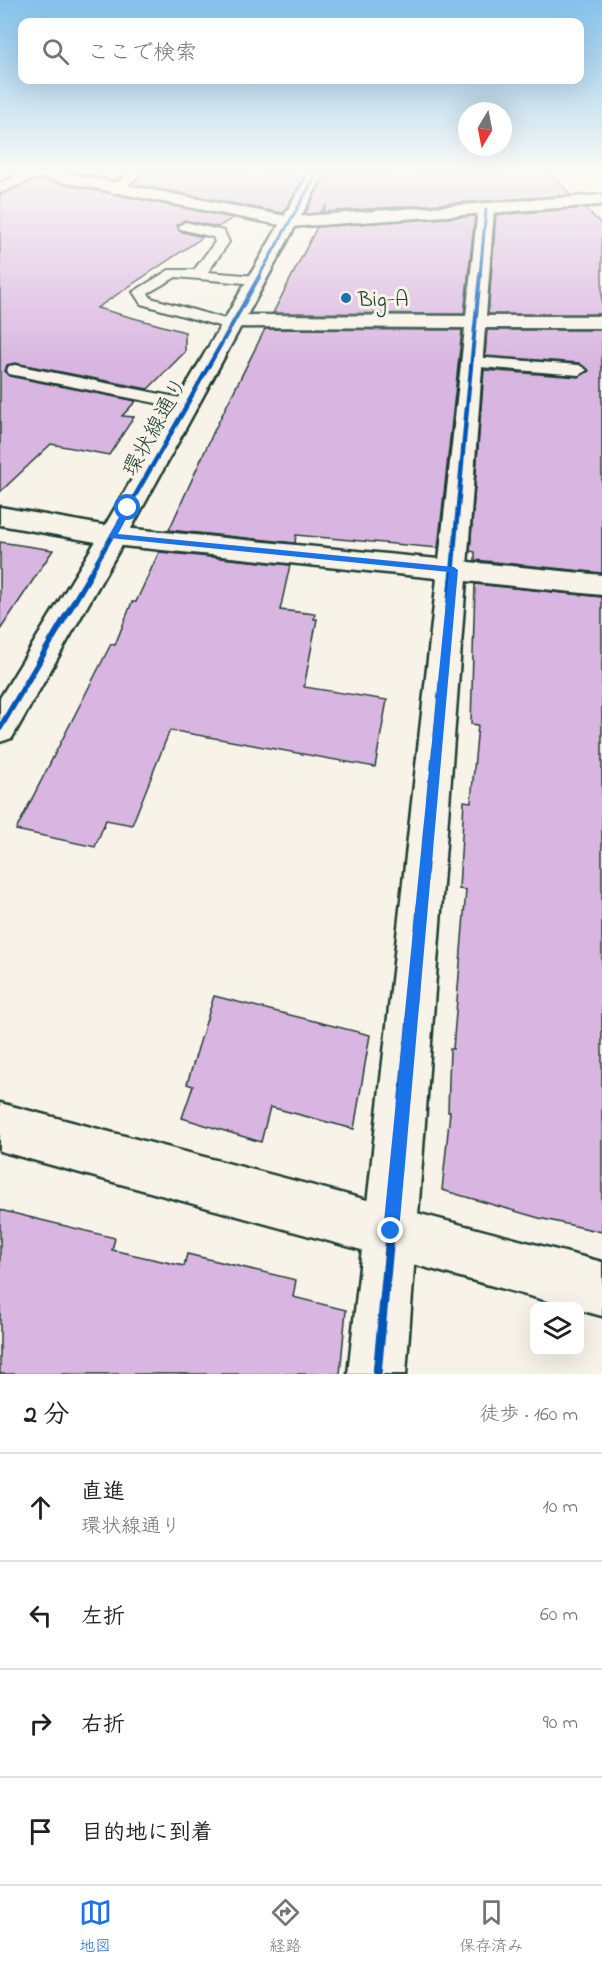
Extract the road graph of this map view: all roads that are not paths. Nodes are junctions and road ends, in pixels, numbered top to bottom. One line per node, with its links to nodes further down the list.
1 (219, 234): 4 (lane)
2 (283, 234): 5 (street, 環状線通り)
3 (484, 234): 6 (street)
4 (198, 275): 5 (lane); 8 (lane)
5 (256, 280): 8 (street, 環状線通り)
6 (477, 322): 7 (street); 8 (street); 9 (street)
7 (602, 322)
8 (231, 323): 12 (street, 環状線通り)
9 (473, 362): 11 (lane); 15 (street)
10 (15, 370): 12 (lane)
11 (579, 370)
12 (186, 404): 14 (street, 環状線通り)
13 (0, 516): 14 (street)
14 (113, 536): 15 (street); 17 (street, 環状線通り)
15 (454, 570): 16 (street); 19 (street)
16 (602, 585)
17 (0, 728)
18 (0, 1127): 19 (street)
19 (391, 1231): 20 (street); 21 (street)
20 (602, 1289)
21 (377, 1374)

